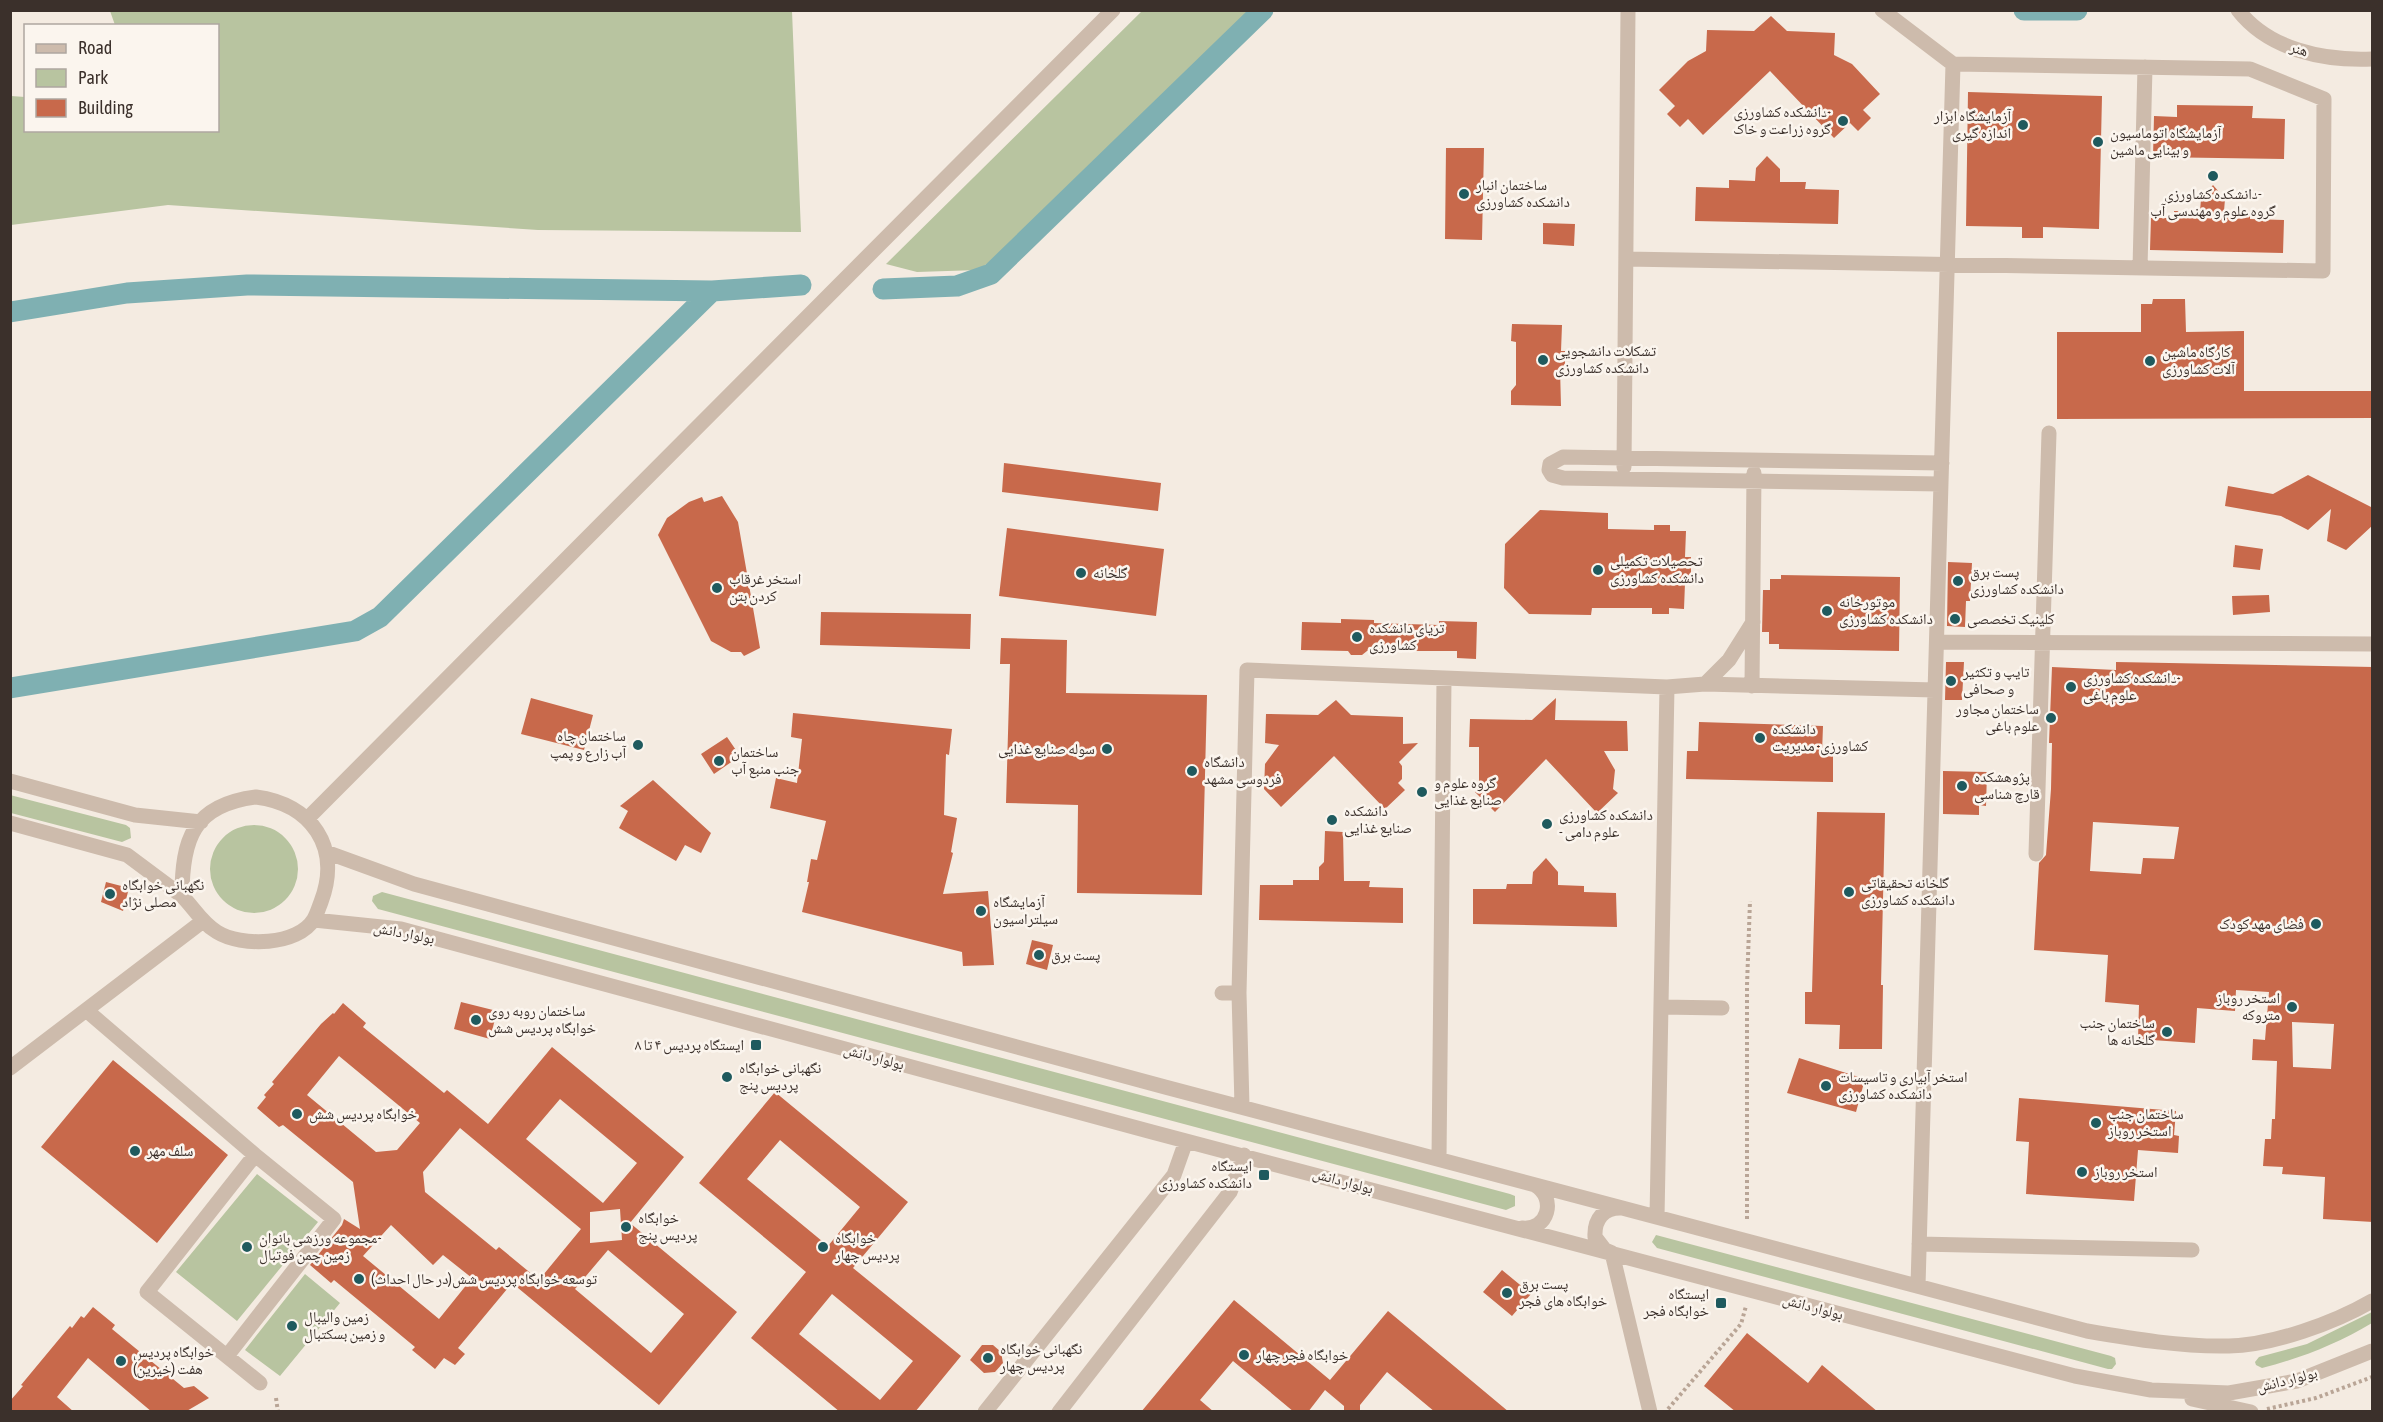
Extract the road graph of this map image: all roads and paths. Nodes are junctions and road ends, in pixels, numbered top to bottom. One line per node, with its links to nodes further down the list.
1 (1113, 10): 5 (street)
2 (1628, 10): 9 (street)
3 (1882, 10): 7 (street)
4 (2238, 10): 6 (street, هنر)
5 (1096, 16): 29 (street)
6 (2373, 59)
7 (1953, 64): 8 (street); 10 (street)
8 (2145, 67): 11 (street); 11 (street)
9 (1626, 259): 10 (street); 13 (street)
10 (1947, 264): 11 (street); 15 (street)
11 (2140, 268)
12 (2049, 433): 21 (street)
13 (1624, 458): 14 (street); 16 (street); 16 (street)
14 (1754, 460): 15 (street); 17 (street)
15 (1942, 463): 18 (street)
16 (1624, 479): 17 (street)
17 (1754, 481): 18 (street); 19 (street)
18 (1941, 484): 20 (street)
19 (1753, 622): 24 (street); 25 (street)
20 (1937, 642): 21 (street); 27 (street)
21 (2042, 642): 22 (street); 33 (street)
22 (2373, 644)
23 (1444, 679): 26 (street); 39 (street); 48 (street)
24 (1705, 684): 25 (street); 26 (street)
25 (1752, 686): 27 (street)
26 (1667, 687): 40 (street)
27 (1935, 690): 54 (street)
28 (10, 781): 30 (street)
29 (307, 819): 30 (street); 32 (street)
30 (201, 822): 34 (street)
31 (10, 823): 34 (street)
32 (326, 852): 36 (street); 44 (street)
33 (2036, 854)
34 (182, 896): 37 (street)
35 (1750, 902): 52 (path)
36 (314, 920): 37 (street); 45 (street, بولوار دانش)
37 (203, 921): 42 (street)
38 (1222, 993): 39 (street)
39 (1239, 993): 44 (street)
40 (1661, 1007): 41 (street); 51 (street)
41 (1722, 1008)
42 (86, 1011): 43 (street); 46 (street)
43 (10, 1068)
44 (1242, 1106): 48 (street)
45 (1186, 1141): 47 (street, بولوار دانش); 67 (street)
46 (255, 1155): 61 (street); 61 (street)
47 (1244, 1155): 53 (street, بولوار دانش); 68 (street)
48 (1439, 1158): 49 (street)
49 (1531, 1183): 50 (street); 53 (street)
50 (1626, 1208): 51 (street); 56 (street)
51 (1657, 1217): 57 (street)
52 (1747, 1219)
53 (1519, 1228): 56 (street, بولوار دانش)
54 (1919, 1244): 55 (street); 57 (street)
55 (2192, 1250)
56 (1612, 1253): 58 (street, بولوار دانش); 69 (street)
57 (1918, 1286): 59 (street)
58 (1750, 1290): 64 (street, بولوار دانش); 70 (path)
59 (2373, 1301)
60 (2373, 1351): 64 (street, بولوار دانش)
61 (227, 1356): 63 (street)
62 (2373, 1377): 72 (path)
63 (260, 1383)
64 (2151, 1390): 71 (street)
65 (276, 1398): 66 (path)
66 (278, 1412)
67 (985, 1412)
68 (1059, 1412)
69 (1650, 1412)
70 (1665, 1412)
71 (2251, 1412)
72 (2258, 1412)

